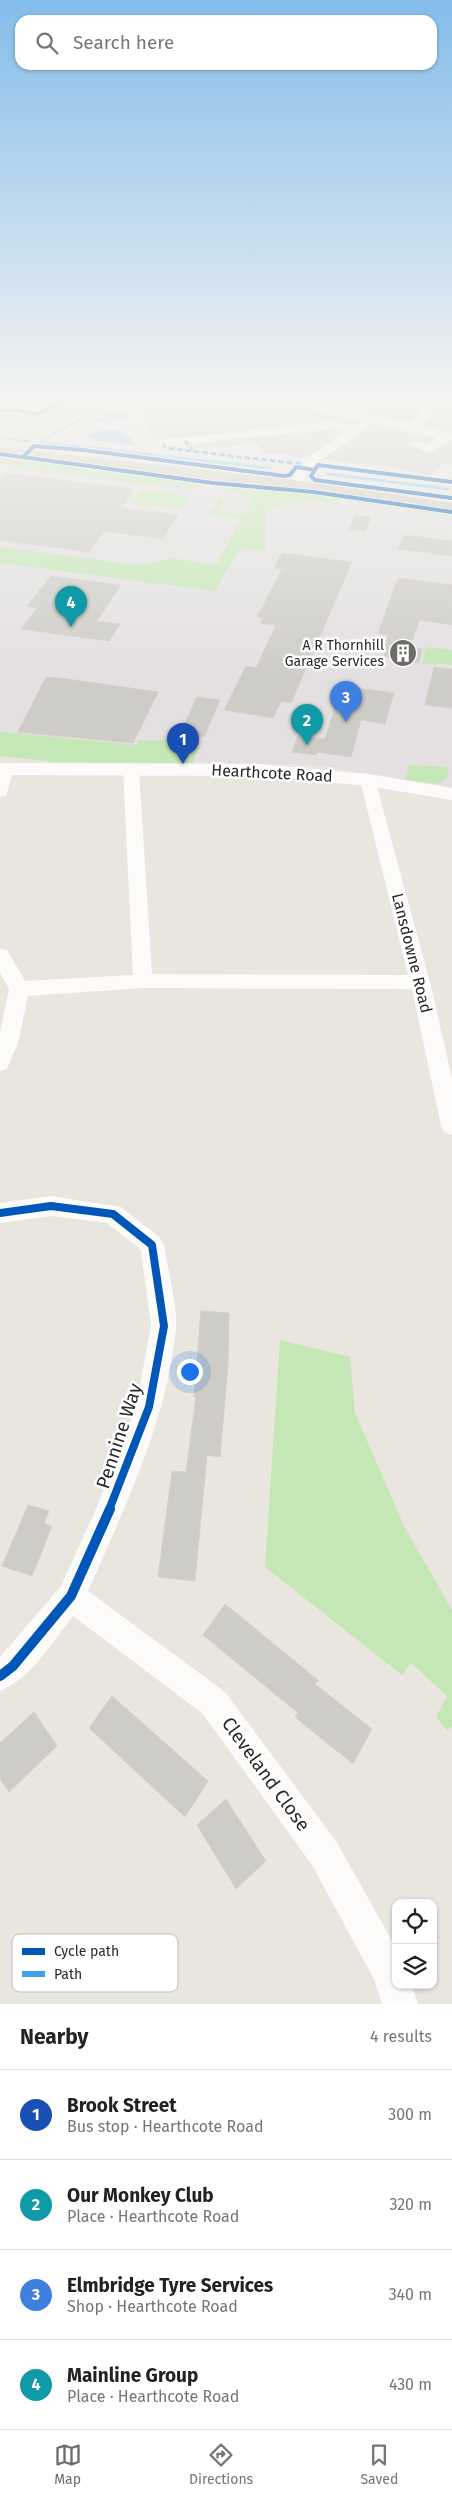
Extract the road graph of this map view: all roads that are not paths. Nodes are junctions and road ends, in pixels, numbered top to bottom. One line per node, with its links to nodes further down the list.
1 (346, 493): 2 (main road)
2 (452, 508)
3 (3, 769): 4 (street, Hearthcote Road); 6 (street)
4 (130, 770): 5 (street, Hearthcote Road); 9 (street)
5 (368, 780): 7 (street, Hearthcote Road); 10 (street, Lansdowne Road)
6 (0, 792)
7 (452, 794)
8 (0, 955): 11 (street)
9 (143, 981): 10 (street); 11 (street)
10 (420, 982): 13 (street, Lansdowne Road)
11 (19, 989): 12 (street)
12 (0, 1063)
13 (452, 1126)
14 (0, 1213): 15 (street, Pennine Way)
15 (71, 1596): 16 (street, Pennine Way); 17 (street, Cleveland Close)
16 (0, 1676)
17 (400, 2004)

